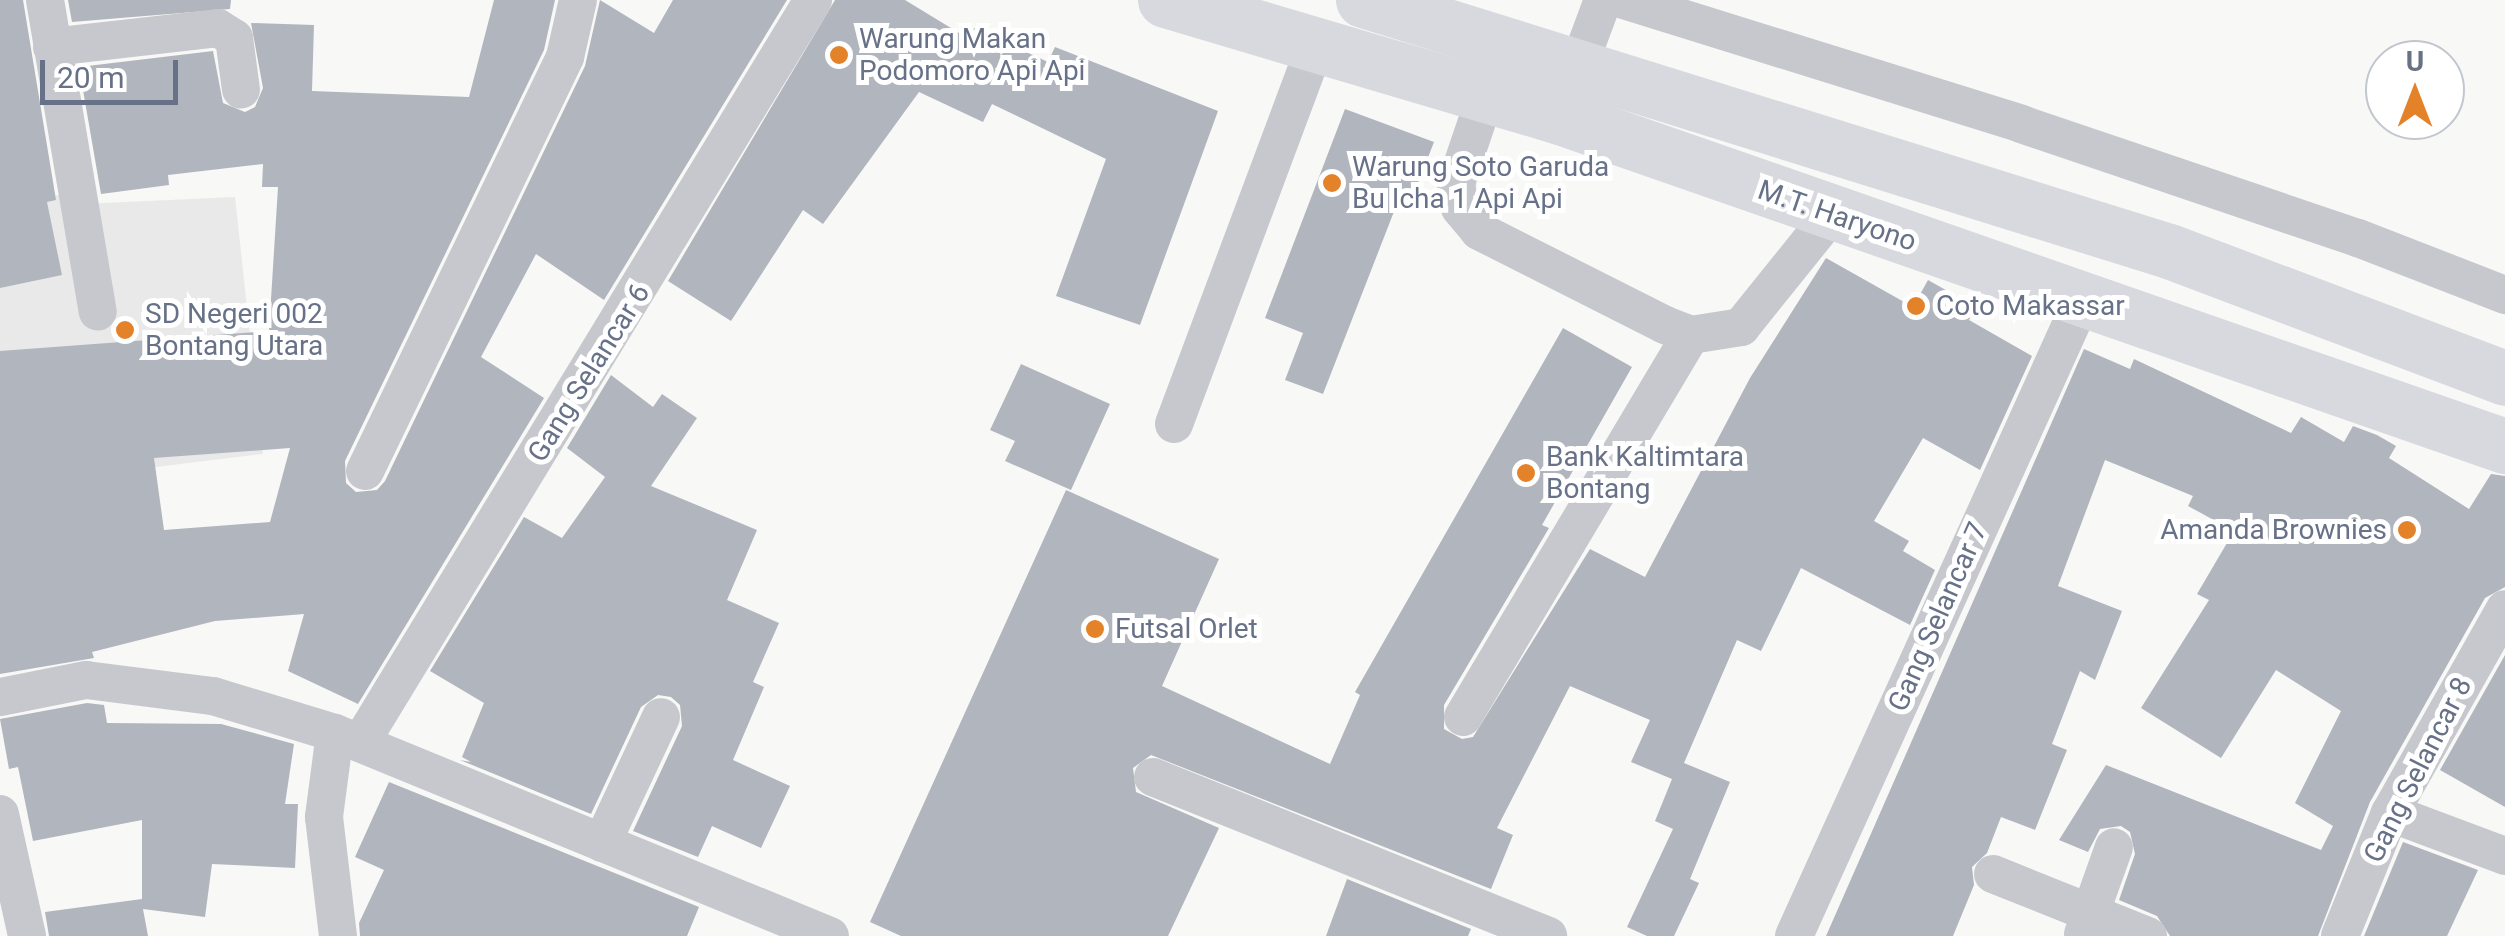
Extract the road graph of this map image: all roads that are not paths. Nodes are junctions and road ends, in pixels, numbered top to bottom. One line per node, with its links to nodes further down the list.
1 (44, 0): 9 (street)
2 (578, 0): 22 (street)
3 (813, 0): 27 (street, Gang Selancar 6)
4 (1166, 0): 8 (main road, M.T. Haryono)
5 (1362, 0): 10 (main road)
6 (1603, 0): 10 (street)
7 (1624, 0): 15 (street)
8 (1316, 44): 12 (main road, M.T. Haryono); 20 (street)
9 (52, 48): 11 (street); 17 (street)
10 (1578, 66): 13 (street); 19 (main road)
11 (241, 90)
12 (1486, 95): 13 (main road, M.T. Haryono); 18 (street)
13 (1560, 117): 14 (main road, M.T. Haryono)
14 (1832, 215): 16 (main road, M.T. Haryono); 18 (street)
15 (2505, 295)
16 (2083, 298): 21 (main road, M.T. Haryono); 40 (street, Gang Selancar 7)
17 (98, 312)
18 (1692, 334): 26 (street)
19 (2505, 378)
20 (1174, 424)
21 (2505, 446)
22 (365, 471)
23 (2505, 609): 30 (street, Gang Selancar 8)
24 (0, 697): 27 (street)
25 (661, 717): 31 (street)
26 (1462, 717)
27 (348, 738): 31 (street); 37 (street)
28 (1153, 777): 39 (street)
29 (0, 814): 36 (street)
30 (2390, 814): 33 (street); 42 (street, Gang Selancar 8)
31 (602, 843): 38 (street)
32 (2114, 847): 35 (street)
33 (2505, 856)
34 (1993, 874): 35 (street)
35 (2088, 925): 41 (street)
36 (27, 936)
37 (338, 936)
38 (830, 936)
39 (1548, 936)
40 (1794, 936)
41 (2148, 936)
42 (2340, 936)

